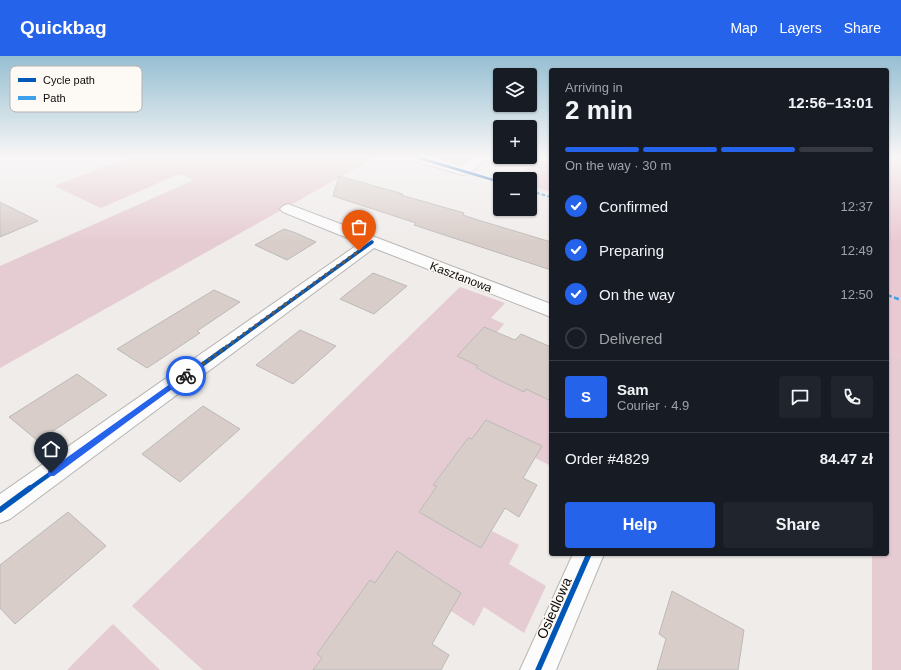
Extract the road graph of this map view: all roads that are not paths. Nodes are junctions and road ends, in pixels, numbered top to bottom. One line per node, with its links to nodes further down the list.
1 (288, 209): 2 (street, Kasztanowa)
2 (372, 242): 3 (street, Kasztanowa); 4 (street)
3 (549, 310)
4 (0, 510)
5 (588, 556): 6 (street, Osiedlowa)
6 (538, 670)

